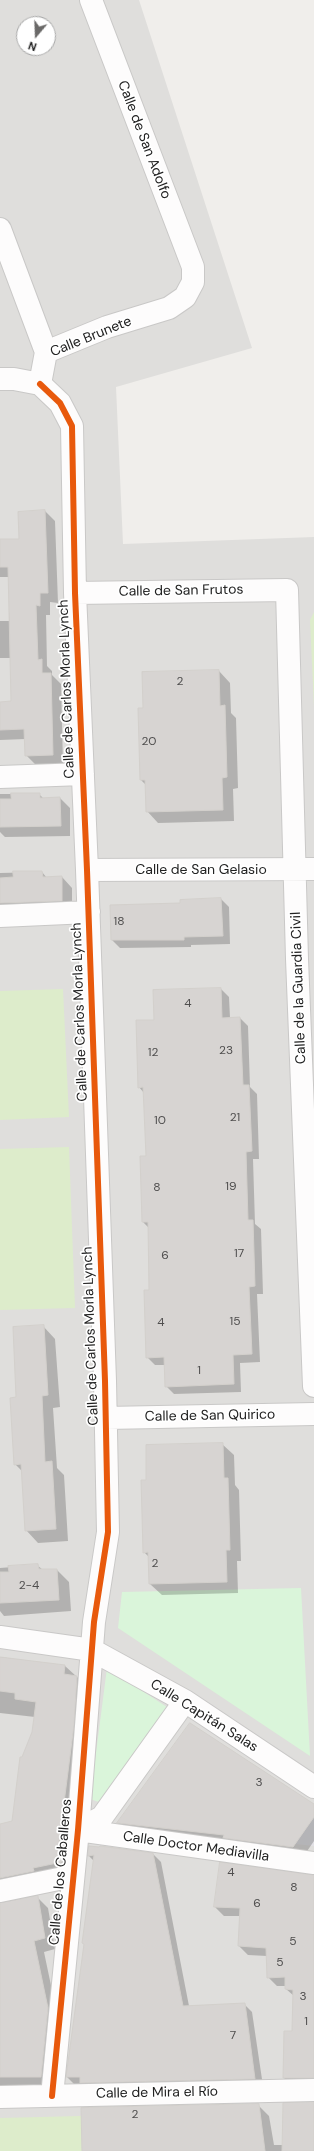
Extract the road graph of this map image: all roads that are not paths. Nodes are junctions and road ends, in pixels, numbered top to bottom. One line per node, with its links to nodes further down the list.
1 (91, 0): 3 (street, Calle de San Adolfo)
2 (0, 229): 4 (street)
3 (193, 282): 4 (street, Calle Brunete)
4 (46, 352): 6 (street, Calle Brunete)
5 (0, 379): 6 (street)
6 (40, 384): 8 (street, Calle de Carlos Morla Lynch)
7 (286, 590): 8 (street, Calle de San Frutos); 11 (street, Calle de la Guardia Civil)
8 (75, 593): 9 (street, Calle de Carlos Morla Lynch)
9 (83, 774): 10 (street); 12 (street, Calle de Carlos Morla Lynch)
10 (0, 777)
11 (305, 869): 12 (street, Calle de San Gelasio); 15 (street, Calle de la Guardia Civil)
12 (87, 870): 13 (street, Calle de Carlos Morla Lynch)
13 (89, 912): 14 (street); 18 (street, Calle de Carlos Morla Lynch)
14 (0, 916)
15 (309, 1113): 16 (street, Calle de la Guardia Civil)
16 (314, 1386)
17 (314, 1414): 18 (street, Calle de San Quirico)
18 (106, 1418): 20 (street, Calle de Carlos Morla Lynch)
19 (0, 1637): 20 (street)
20 (92, 1650): 21 (street, Calle Capitán Salas); 23 (street, Calle de los Caballeros)
21 (185, 1702): 22 (street, Calle Capitán Salas); 23 (street)
22 (314, 1787)
23 (78, 1830): 24 (street, Calle Doctor Mediavilla); 25 (street, Calle de los Caballeros)
24 (314, 1863)
25 (73, 1876): 26 (street); 28 (street, Calle de los Caballeros)
26 (0, 1891)
27 (314, 2090): 28 (street, Calle de Mira el Río)
28 (52, 2096): 29 (street, Calle de Mira el Río)
29 (0, 2097)

